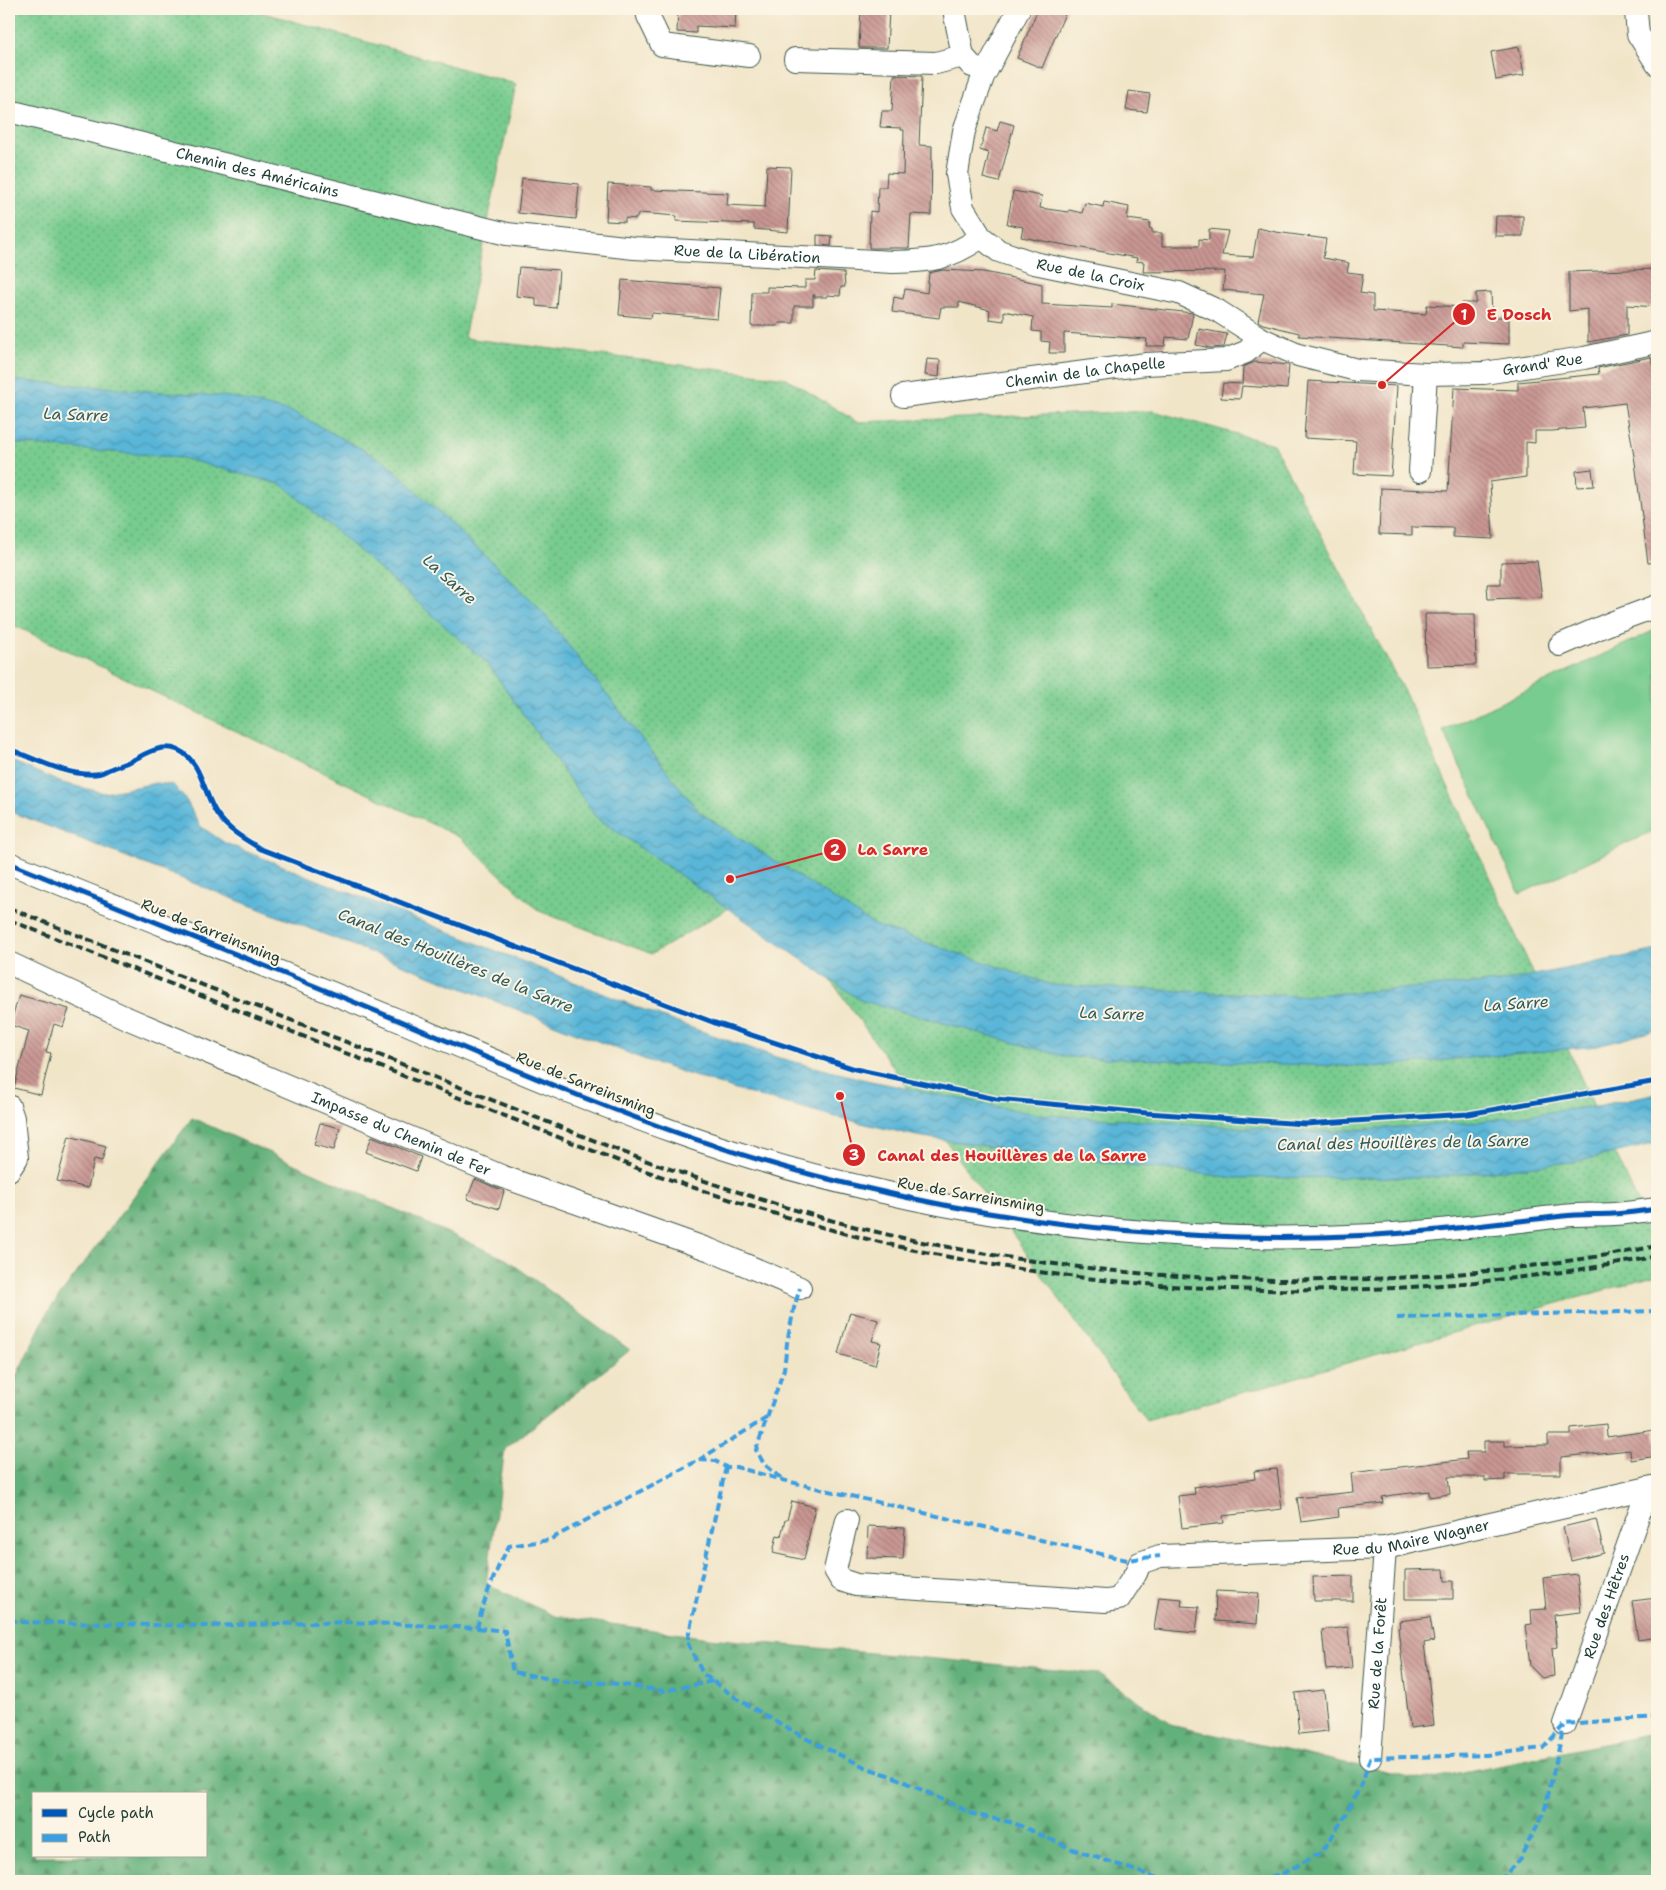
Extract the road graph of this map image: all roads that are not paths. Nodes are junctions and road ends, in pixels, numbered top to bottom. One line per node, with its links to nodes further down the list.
1 (647, 9): 5 (street)
2 (955, 9): 6 (street)
3 (1020, 9): 9 (street, Rue de la Croix)
4 (1637, 9): 8 (street)
5 (749, 56)
6 (963, 56): 7 (street); 9 (street)
7 (795, 59)
8 (1657, 63)
9 (984, 77): 12 (street, Rue de la Croix)
10 (9, 111): 11 (street, Chemin des Américains)
11 (506, 234): 12 (street, Rue de la Libération)
12 (981, 237): 13 (street, Rue de la Croix)
13 (1262, 339): 15 (street, Grand' Rue); 16 (street, Chemin de la Chapelle)
14 (1657, 342): 15 (street, Grand' Rue)
15 (1426, 374): 17 (street)
16 (903, 396)
17 (1420, 471)
18 (1657, 606): 19 (street)
19 (1560, 645)
20 (9, 864): 26 (street, Rue de Sarreinsming)
21 (9, 964): 27 (street, Impasse du Chemin de Fer)
22 (9, 1106): 23 (street)
23 (9, 1170)
24 (1657, 1193): 26 (street)
25 (1657, 1209): 26 (street)
26 (1569, 1215)
27 (800, 1288)
28 (1653, 1487): 30 (street, Rue du Maire Wagner); 31 (street, Rue des Hêtres)
29 (847, 1520): 30 (street, Rue du Maire Wagner)
30 (1384, 1548): 32 (street, Rue de la Forêt)
31 (1565, 1724)
32 (1370, 1758)

